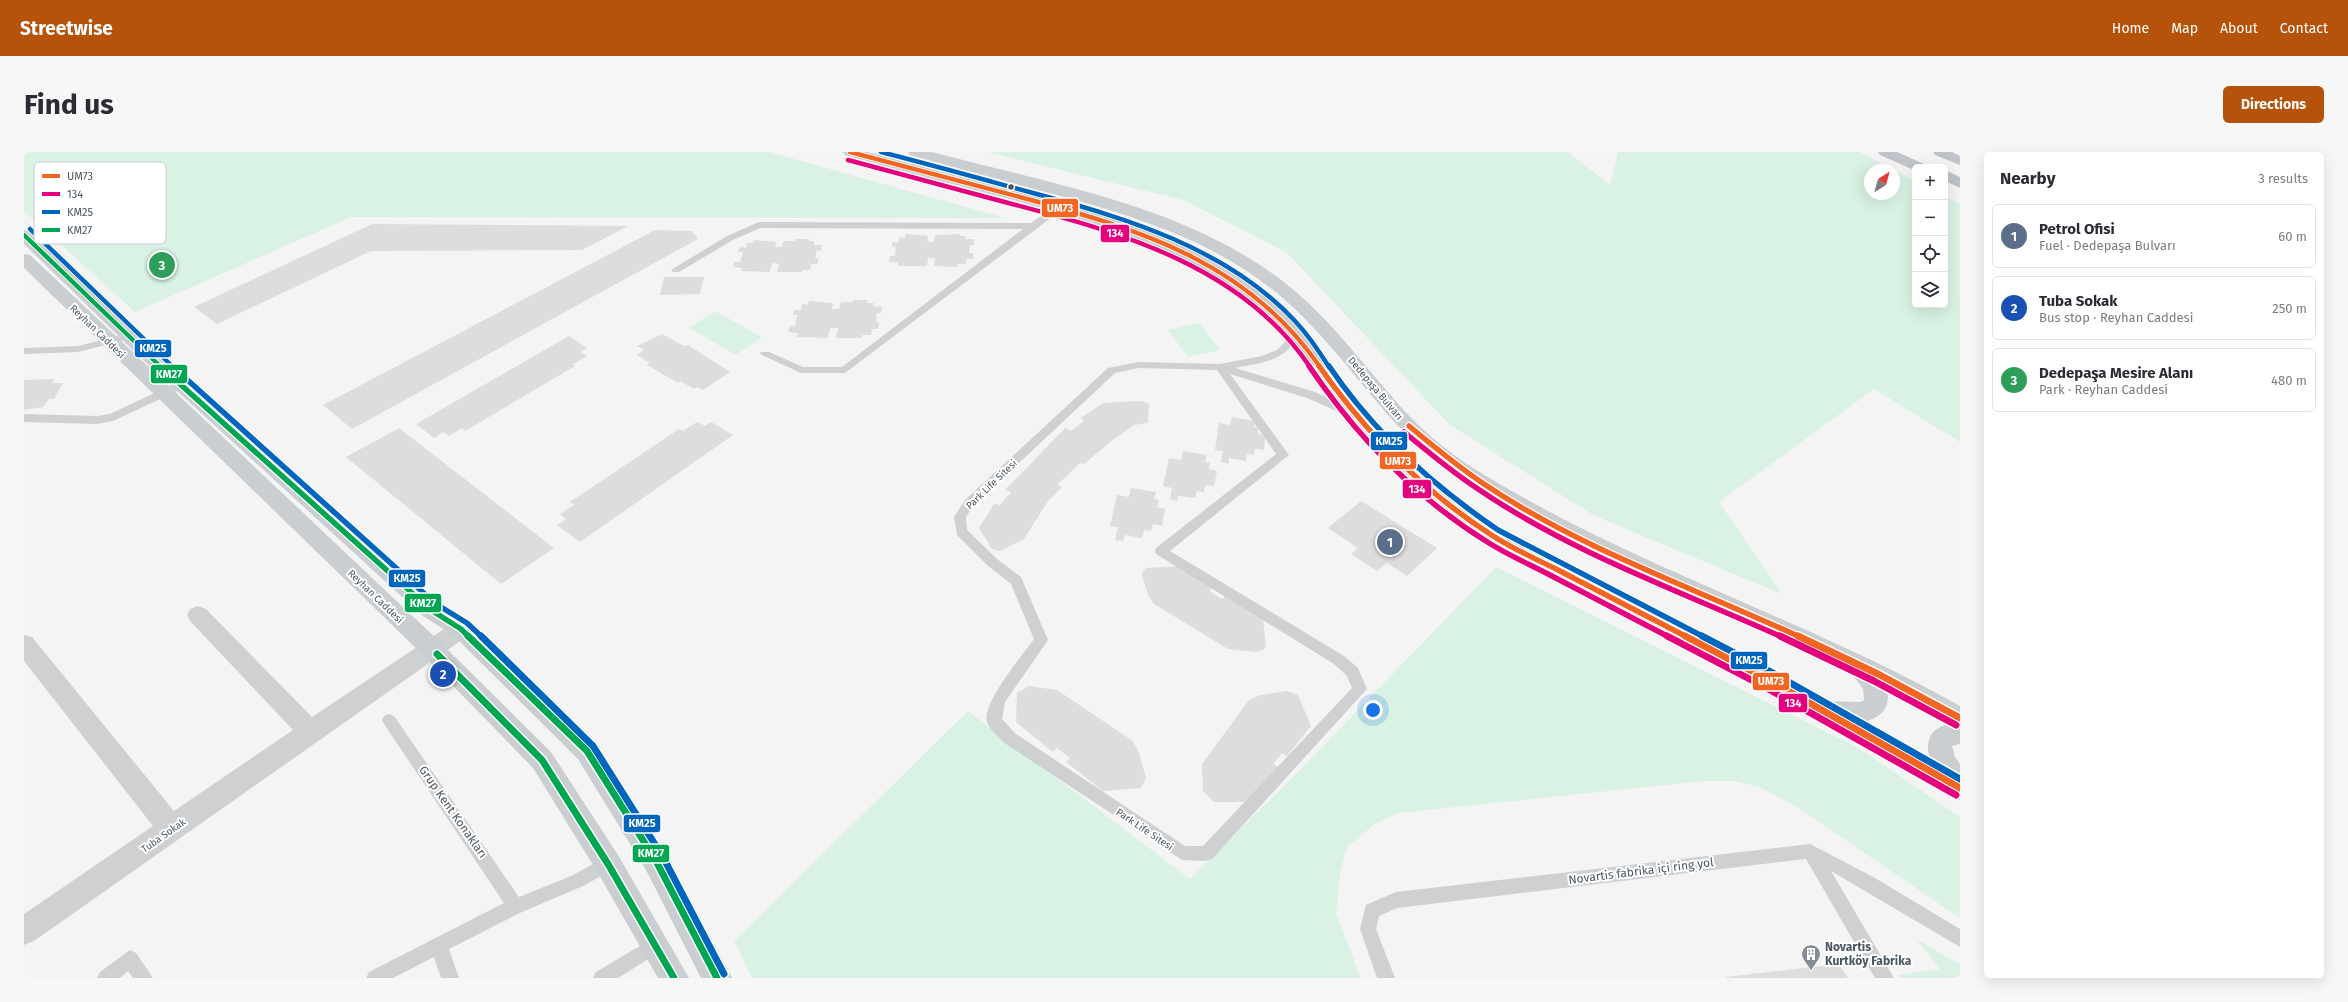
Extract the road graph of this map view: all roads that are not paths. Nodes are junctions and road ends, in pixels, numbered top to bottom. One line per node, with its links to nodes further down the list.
1 (850, 152): 11 (main road)
2 (915, 152): 30 (main road, Dedepaşa Bulvarı)
3 (1885, 152): 7 (highway)
4 (1898, 152): 8 (highway)
5 (1940, 152): 6 (highway)
6 (1960, 162)
7 (1912, 164)
8 (1922, 164)
9 (1948, 178): 10 (highway)
10 (1960, 184)
11 (1059, 208): 12 (lane); 16 (main road)
12 (1033, 226): 15 (lane); 20 (lane)
13 (24, 235): 17 (main road, Reyhan Caddesi)
14 (24, 259): 18 (main road, Reyhan Caddesi)
15 (676, 270)
16 (1294, 332): 21 (lane); 24 (main road)
17 (129, 336): 18 (lane); 22 (main road, Reyhan Caddesi)
18 (110, 342): 19 (lane); 23 (main road, Reyhan Caddesi)
19 (24, 351)
20 (766, 354)
21 (1220, 367): 21 (lane, Park Life Sitesi); 24 (lane)
22 (182, 384): 23 (lane); 27 (main road, Reyhan Caddesi)
23 (164, 394): 25 (lane); 29 (main road, Reyhan Caddesi)
24 (1354, 414): 31 (main road)
25 (24, 418)
26 (198, 615): 34 (street)
27 (461, 629): 29 (street, Tuba Sokak); 52 (main road, Reyhan Caddesi)
28 (24, 644): 38 (street)
29 (431, 648): 34 (street, Tuba Sokak); 40 (main road, Reyhan Caddesi)
30 (1854, 662): 31 (main road); 32 (main road, Dedepaşa Bulvarı)
31 (1815, 705): 37 (main road)
32 (1960, 718)
33 (389, 720): 41 (lane, Grup Kent Konakları)
34 (310, 732): 38 (street, Tuba Sokak)
35 (1960, 733): 36 (main road)
36 (1960, 783)
37 (1960, 788)
38 (172, 829): 42 (street, Tuba Sokak)
39 (1810, 851): 43 (lane); 53 (lane, Novartis fabrika içi ring yol); 54 (lane)
40 (608, 864): 41 (lane); 45 (main road, Reyhan Caddesi)
41 (516, 906): 44 (lane)
42 (24, 931)
43 (1960, 939)
44 (439, 945): 48 (lane); 49 (lane)
45 (655, 945): 50 (lane); 51 (main road, Reyhan Caddesi)
46 (106, 978): 47 (lane)
47 (144, 978)
48 (375, 978)
49 (450, 978)
50 (602, 978)
51 (674, 978)
52 (717, 978)
53 (1386, 978)
54 (1885, 978)

